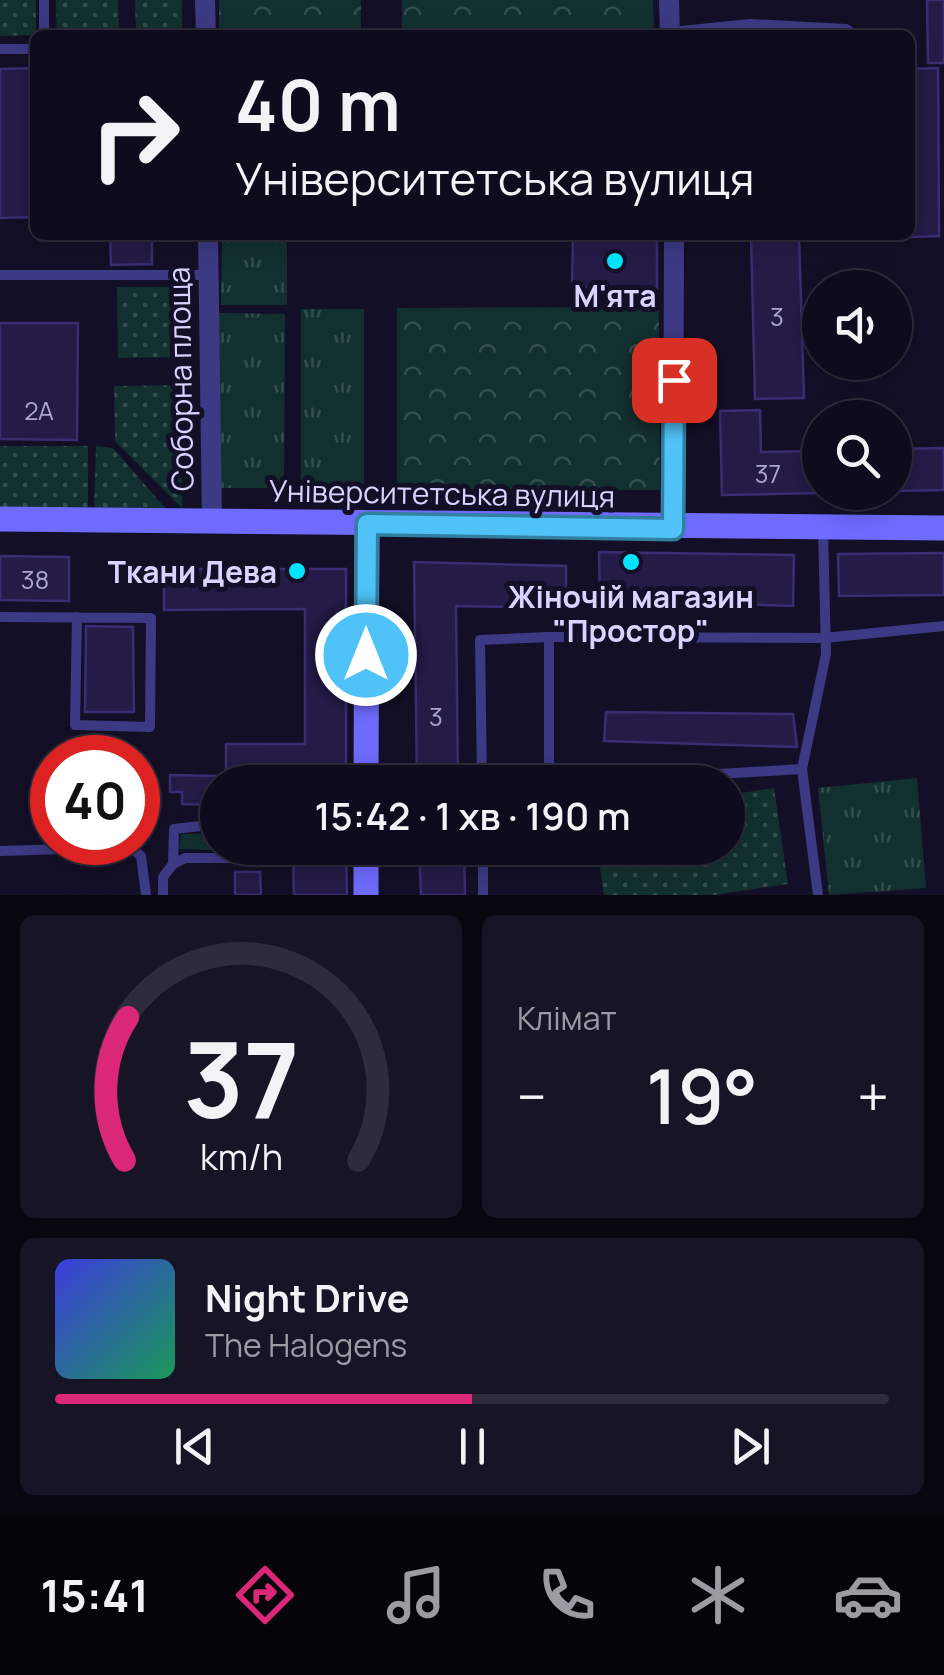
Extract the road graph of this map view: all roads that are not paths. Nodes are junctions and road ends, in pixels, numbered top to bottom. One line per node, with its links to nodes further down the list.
1 (44, 0): 4 (lane)
2 (205, 0): 5 (street)
3 (669, 0): 6 (street)
4 (44, 30)
5 (206, 30)
6 (670, 30)
7 (702, 30): 8 (lane)
8 (848, 30)
9 (0, 49): 10 (lane)
10 (30, 49)
11 (208, 240): 14 (street, Соборна площа)
12 (674, 240): 20 (street)
13 (0, 275): 14 (lane)
14 (209, 275): 16 (street, Соборна площа)
15 (0, 520): 16 (street, Університетська вулиця)
16 (212, 522): 17 (street, Університетська вулиця)
17 (367, 524): 20 (street, Університетська вулиця); 26 (street)
18 (823, 527): 19 (street, Університетська вулиця); 20 (street, Університетська вулиця); 25 (lane)
19 (944, 528)
20 (673, 529)
21 (0, 617): 22 (lane)
22 (77, 618): 22 (lane)
23 (944, 626): 25 (lane)
24 (549, 637): 25 (lane); 27 (lane); 28 (lane)
25 (824, 638): 29 (lane)
26 (366, 765)
27 (482, 765)
28 (549, 765)
29 (802, 768): 30 (lane); 41 (lane)
30 (745, 772)
31 (200, 826): 34 (lane)
32 (0, 851): 37 (lane)
33 (200, 858): 34 (lane)
34 (174, 864): 38 (lane)
35 (366, 865): 39 (street)
36 (483, 865): 40 (lane)
37 (146, 895)
38 (163, 895)
39 (366, 895)
40 (484, 895)
41 (818, 895)

